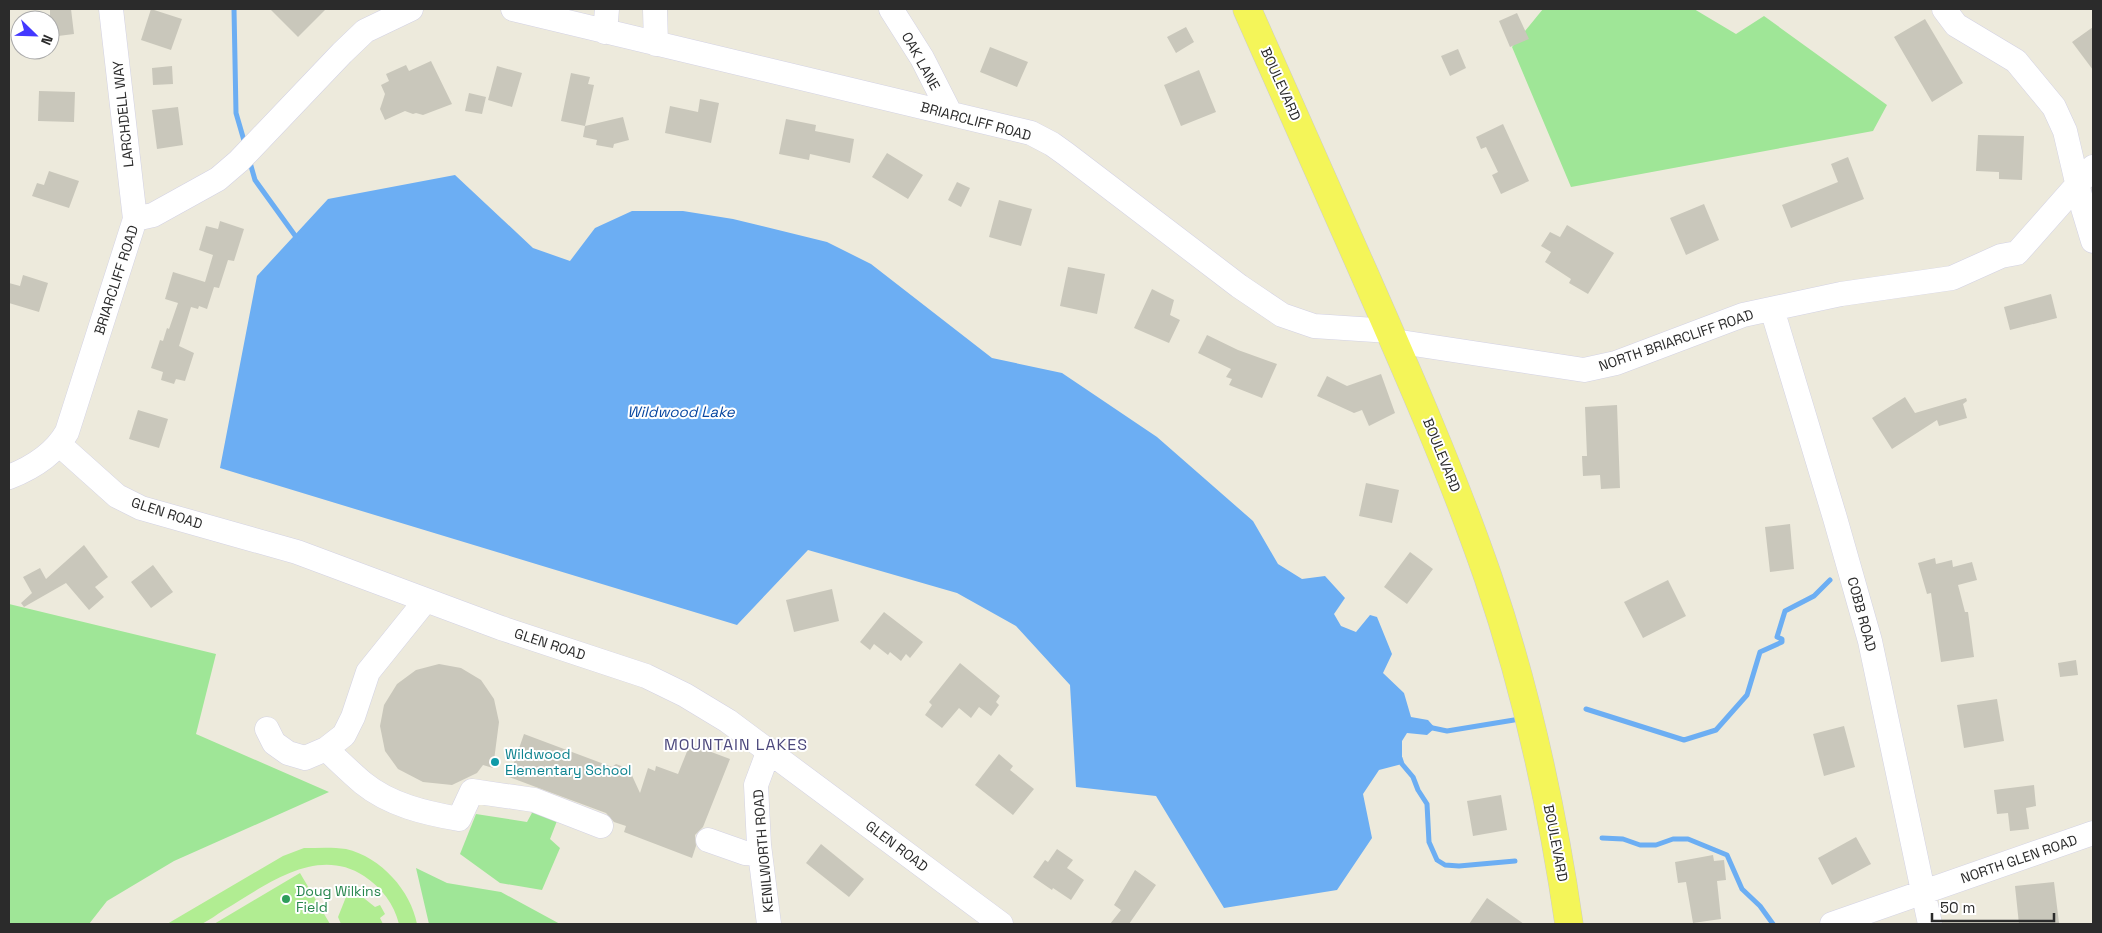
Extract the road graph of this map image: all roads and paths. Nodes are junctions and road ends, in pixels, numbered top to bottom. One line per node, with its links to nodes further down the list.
1 (111, 9): 13 (street, LARCHDELL WAY)
2 (512, 9): 8 (street, BRIARCLIFF ROAD)
3 (655, 9): 9 (street)
4 (891, 9): 10 (street, OAK LANE)
5 (1247, 9): 16 (main road, BOULEVARD)
6 (1944, 9): 12 (street)
7 (397, 12): 13 (street, BRIARCLIFF ROAD)
8 (606, 20): 9 (street, BRIARCLIFF ROAD)
9 (656, 44): 10 (street, BRIARCLIFF ROAD)
10 (950, 113): 16 (street, BRIARCLIFF ROAD)
11 (2093, 167): 12 (street, NORTH BRIARCLIFF ROAD)
12 (2078, 185): 14 (street); 15 (street, NORTH BRIARCLIFF ROAD)
13 (135, 219): 17 (street, BRIARCLIFF ROAD)
14 (2093, 242)
15 (1772, 309): 16 (street, NORTH BRIARCLIFF ROAD); 27 (street, COBB ROAD)
16 (1392, 336): 30 (main road, BOULEVARD)
17 (60, 445): 18 (street, BRIARCLIFF ROAD); 19 (street, GLEN ROAD)
18 (9, 478)
19 (426, 600): 21 (street); 22 (street, GLEN ROAD)
20 (267, 729): 21 (street)
21 (326, 749): 23 (street)
22 (769, 750): 26 (street, KENILWORTH ROAD); 29 (street, GLEN ROAD)
23 (601, 826)
24 (2093, 833): 27 (street, NORTH GLEN ROAD)
25 (708, 840): 26 (street)
26 (760, 854): 28 (street, KENILWORTH ROAD)
27 (1924, 893): 31 (street, NORTH GLEN ROAD); 32 (street, COBB ROAD)
28 (769, 924)
29 (1001, 924)
30 (1569, 924)
31 (1832, 924)
32 (1930, 924)

